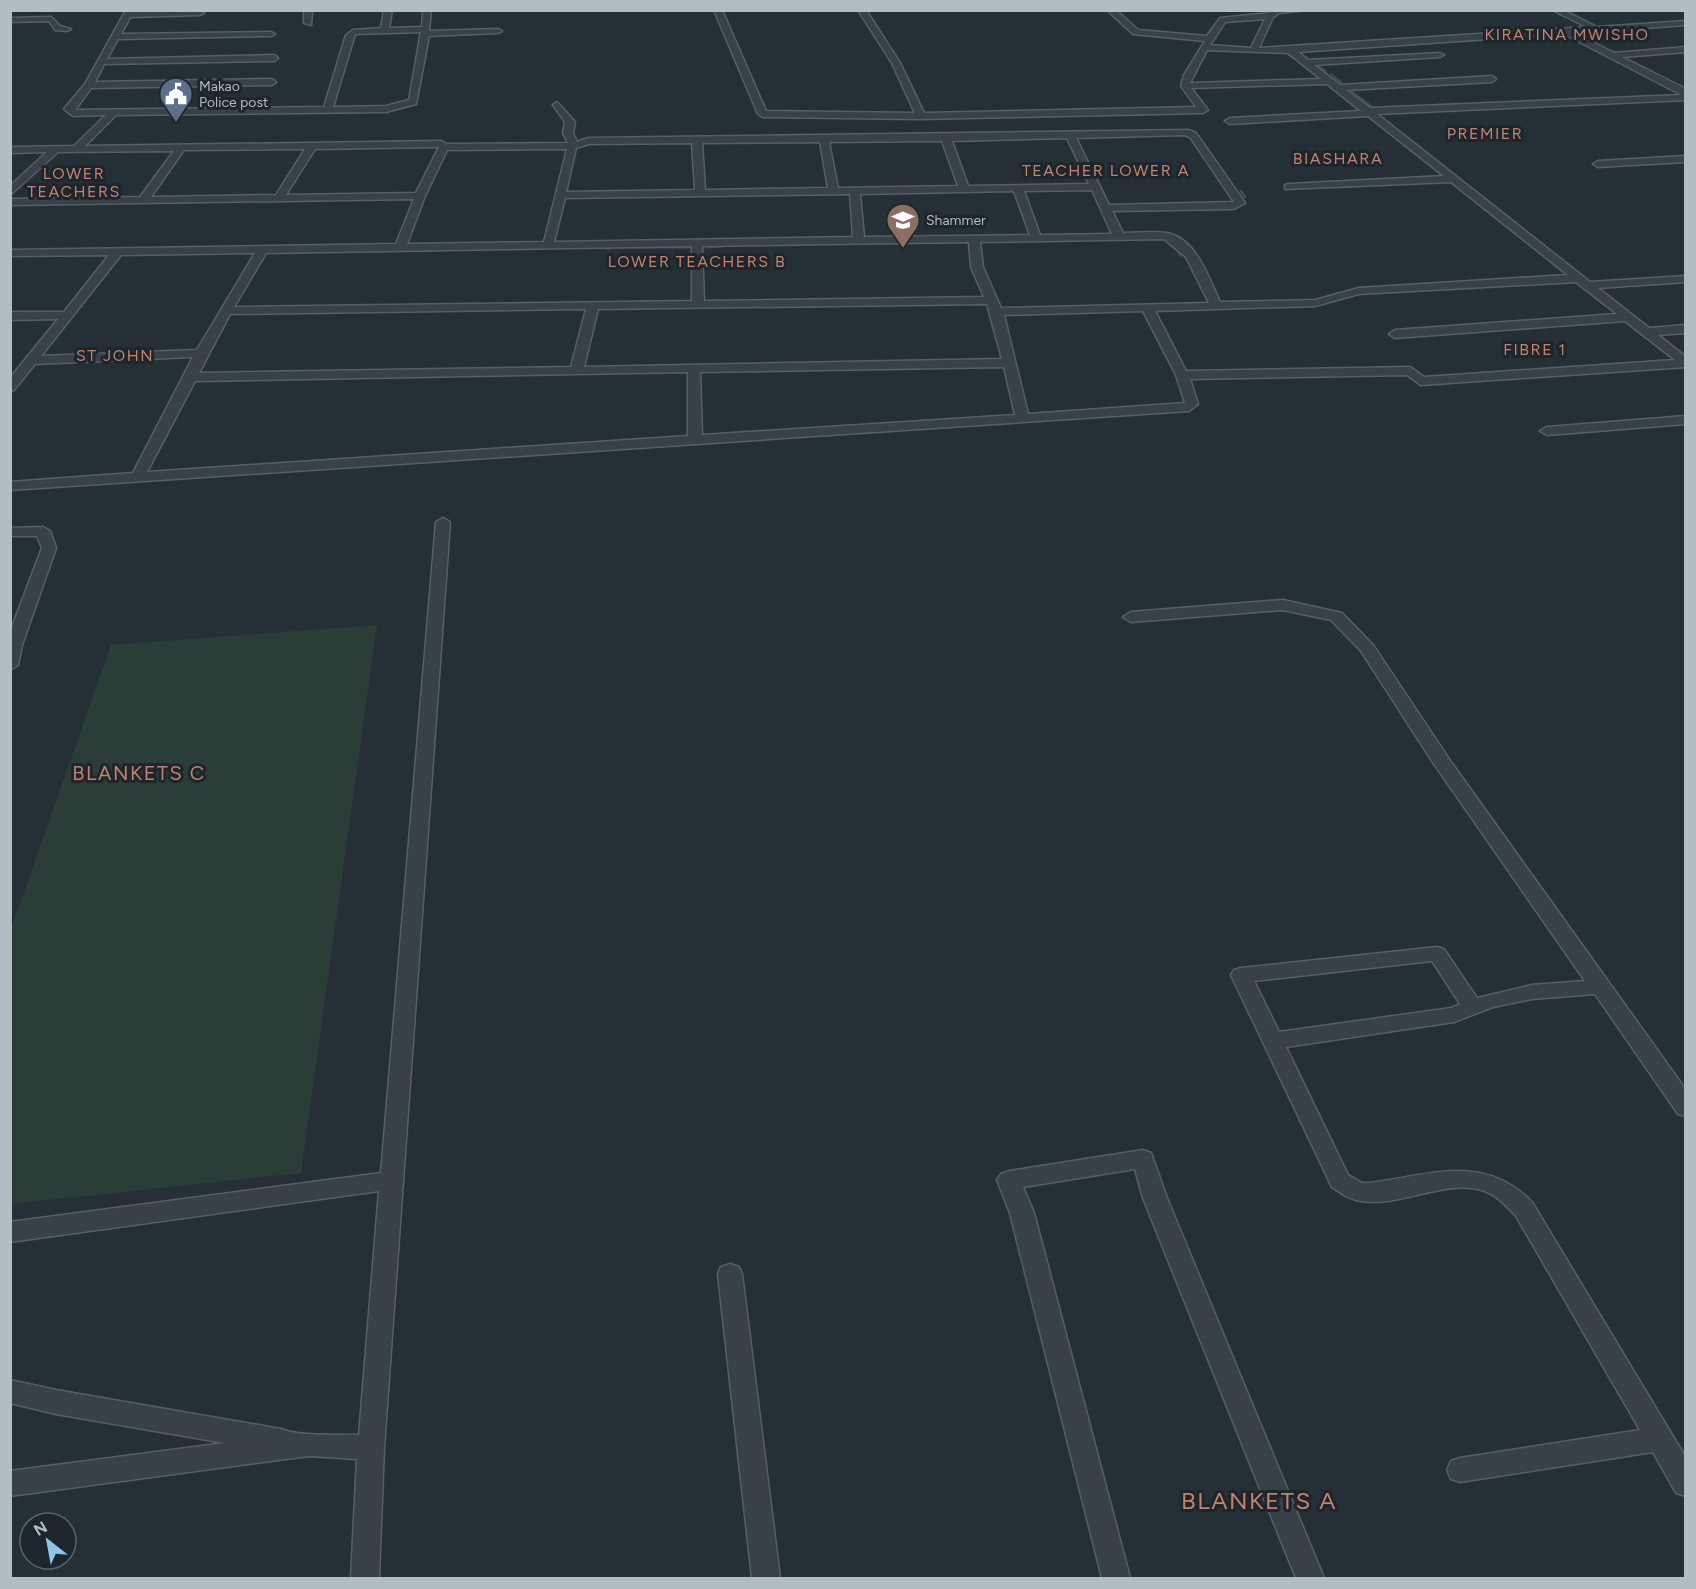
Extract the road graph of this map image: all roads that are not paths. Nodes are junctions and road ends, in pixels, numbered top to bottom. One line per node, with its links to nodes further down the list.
1 (308, 10): 14 (street)
2 (388, 10): 15 (street)
3 (427, 10): 19 (street)
4 (718, 10): 44 (street)
5 (862, 10): 45 (street)
6 (1111, 10): 23 (street)
7 (1303, 10): 11 (street)
8 (1556, 10): 16 (street)
9 (130, 13): 10 (street); 22 (street)
10 (200, 13)
11 (1270, 13): 23 (street); 27 (street)
12 (10, 20): 17 (street)
13 (1686, 22): 16 (street)
14 (308, 23)
15 (385, 29): 19 (street); 41 (street)
16 (1598, 29): 18 (street)
17 (67, 30)
18 (1564, 30): 26 (street); 28 (street)
19 (426, 31): 20 (street); 41 (street)
20 (498, 31)
21 (271, 34): 22 (street)
22 (115, 37): 31 (street)
23 (1212, 39): 24 (street)
24 (1203, 47): 27 (street); 37 (street)
25 (1686, 49): 28 (street)
26 (1290, 50): 27 (street); 32 (street)
27 (1254, 51)
28 (1614, 54): 39 (street)
29 (1440, 55): 32 (street)
30 (274, 58): 31 (street)
31 (100, 62): 36 (street)
32 (1307, 63): 34 (street)
33 (1492, 79): 38 (street)
34 (1331, 81): 37 (street); 38 (street)
35 (272, 82): 36 (street)
36 (88, 85): 43 (street)
37 (1185, 86): 45 (street)
38 (1340, 88): 42 (street)
39 (1684, 92): 42 (street)
40 (557, 105): 53 (street)
41 (328, 109): 43 (street)
42 (1372, 112): 46 (street); 61 (street)
43 (112, 114): 56 (street)
44 (855, 116): 45 (street); 48 (street)
45 (921, 116)
46 (1230, 121)
47 (1070, 135): 49 (street); 63 (street); 75 (street)
48 (862, 138): 49 (street); 50 (street)
49 (946, 138): 65 (street)
50 (825, 139): 51 (street); 66 (street)
51 (698, 140): 53 (street); 69 (street)
52 (312, 145): 54 (street); 55 (street); 72 (street)
53 (573, 145): 54 (street); 70 (street)
54 (444, 147): 71 (street)
55 (181, 148): 56 (street); 73 (street)
56 (77, 149): 58 (street)
57 (10, 150): 58 (street)
58 (55, 150): 68 (street)
59 (1686, 159): 60 (street)
60 (1598, 164)
61 (1452, 179): 64 (street); 86 (street)
62 (1017, 187): 63 (street); 65 (street); 77 (street)
63 (1093, 187): 75 (street)
64 (1289, 187)
65 (964, 189): 67 (street)
66 (833, 190): 67 (street); 69 (street)
67 (855, 190): 79 (street)
68 (10, 192)
69 (700, 192): 70 (street)
70 (562, 195): 81 (street)
71 (420, 196): 72 (street); 82 (street)
72 (279, 198): 73 (street)
73 (144, 199): 74 (street)
74 (10, 202)
75 (1105, 208): 76 (street)
76 (1119, 236): 77 (street); 92 (street)
77 (1036, 237): 78 (street)
78 (974, 238): 79 (street); 89 (street)
79 (860, 240): 80 (street)
80 (697, 244): 81 (street); 90 (street)
81 (548, 246): 82 (street)
82 (400, 247): 83 (street)
83 (261, 251): 84 (street); 94 (street)
84 (117, 252): 85 (street); 96 (street)
85 (10, 253)
86 (1580, 278): 88 (street); 92 (street)
87 (1686, 279): 88 (street)
88 (1590, 285): 98 (street)
89 (991, 300): 90 (street); 95 (street)
90 (698, 303): 91 (street)
91 (593, 305): 94 (street); 106 (street)
92 (1216, 306): 93 (street)
93 (1148, 309): 95 (street); 107 (street)
94 (226, 311): 102 (street)
95 (997, 312): 104 (street)
96 (67, 315): 97 (street); 103 (street)
97 (10, 316)
98 (1627, 317): 100 (street); 101 (street)
99 (1686, 329): 100 (street)
100 (1644, 332): 107 (street)
101 (1395, 334)
102 (201, 353): 103 (street); 108 (street)
103 (34, 360): 109 (street)
104 (1008, 363): 105 (street); 110 (street)
105 (694, 367): 106 (street); 113 (street)
106 (577, 369): 108 (street)
107 (1182, 375): 110 (street)
108 (191, 377): 114 (street)
109 (12, 382)
110 (1023, 419): 113 (street)
111 (1686, 420): 112 (street)
112 (1547, 431)
113 (695, 440): 114 (street)
114 (138, 477): 115 (street)
115 (10, 486)
116 (443, 522): 125 (street)
117 (10, 532): 119 (street)
118 (1131, 617): 121 (street)
119 (12, 645): 120 (street)
120 (10, 665)
121 (1598, 987): 122 (street); 124 (street)
122 (1473, 1007): 123 (street); 123 (street)
123 (1273, 1041): 129 (street)
124 (1686, 1108)
125 (393, 1180): 126 (street); 131 (street)
126 (10, 1232)
127 (730, 1274): 136 (street)
128 (10, 1391): 130 (street)
129 (1661, 1439): 132 (street); 134 (street)
130 (309, 1444): 131 (street); 133 (street)
131 (371, 1448): 135 (street)
132 (1460, 1470)
133 (10, 1484)
134 (1686, 1484)
135 (364, 1578)
136 (766, 1578)
137 (1116, 1578): 138 (street)
138 (1310, 1578)

